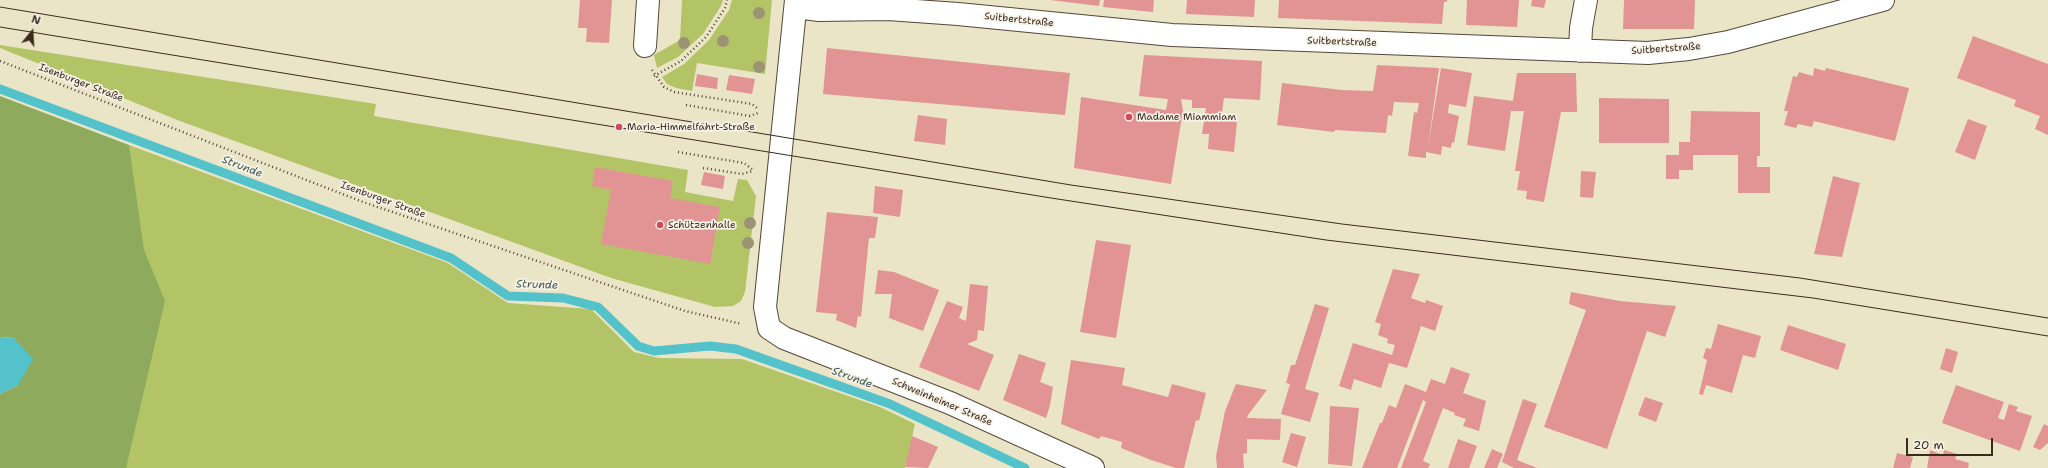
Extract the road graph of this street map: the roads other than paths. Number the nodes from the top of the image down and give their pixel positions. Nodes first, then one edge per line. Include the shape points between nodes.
1 (648, 0) edge
2 (1586, 0) edge
3 (1883, 0) edge
4 (796, 4) edge
5 (645, 46) road end
6 (1580, 51) junction
7 (1088, 467) edge

1 - 5 street
2 - 6 street
3 - 6 street, Suitbertstraße via 1742,39 1695,48 1648,52
4 - 6 street, Suitbertstraße via 819,10 888,9 1172,35
4 - 7 street, Schweinheimer Straße via 765,307 769,328 784,338 950,403

